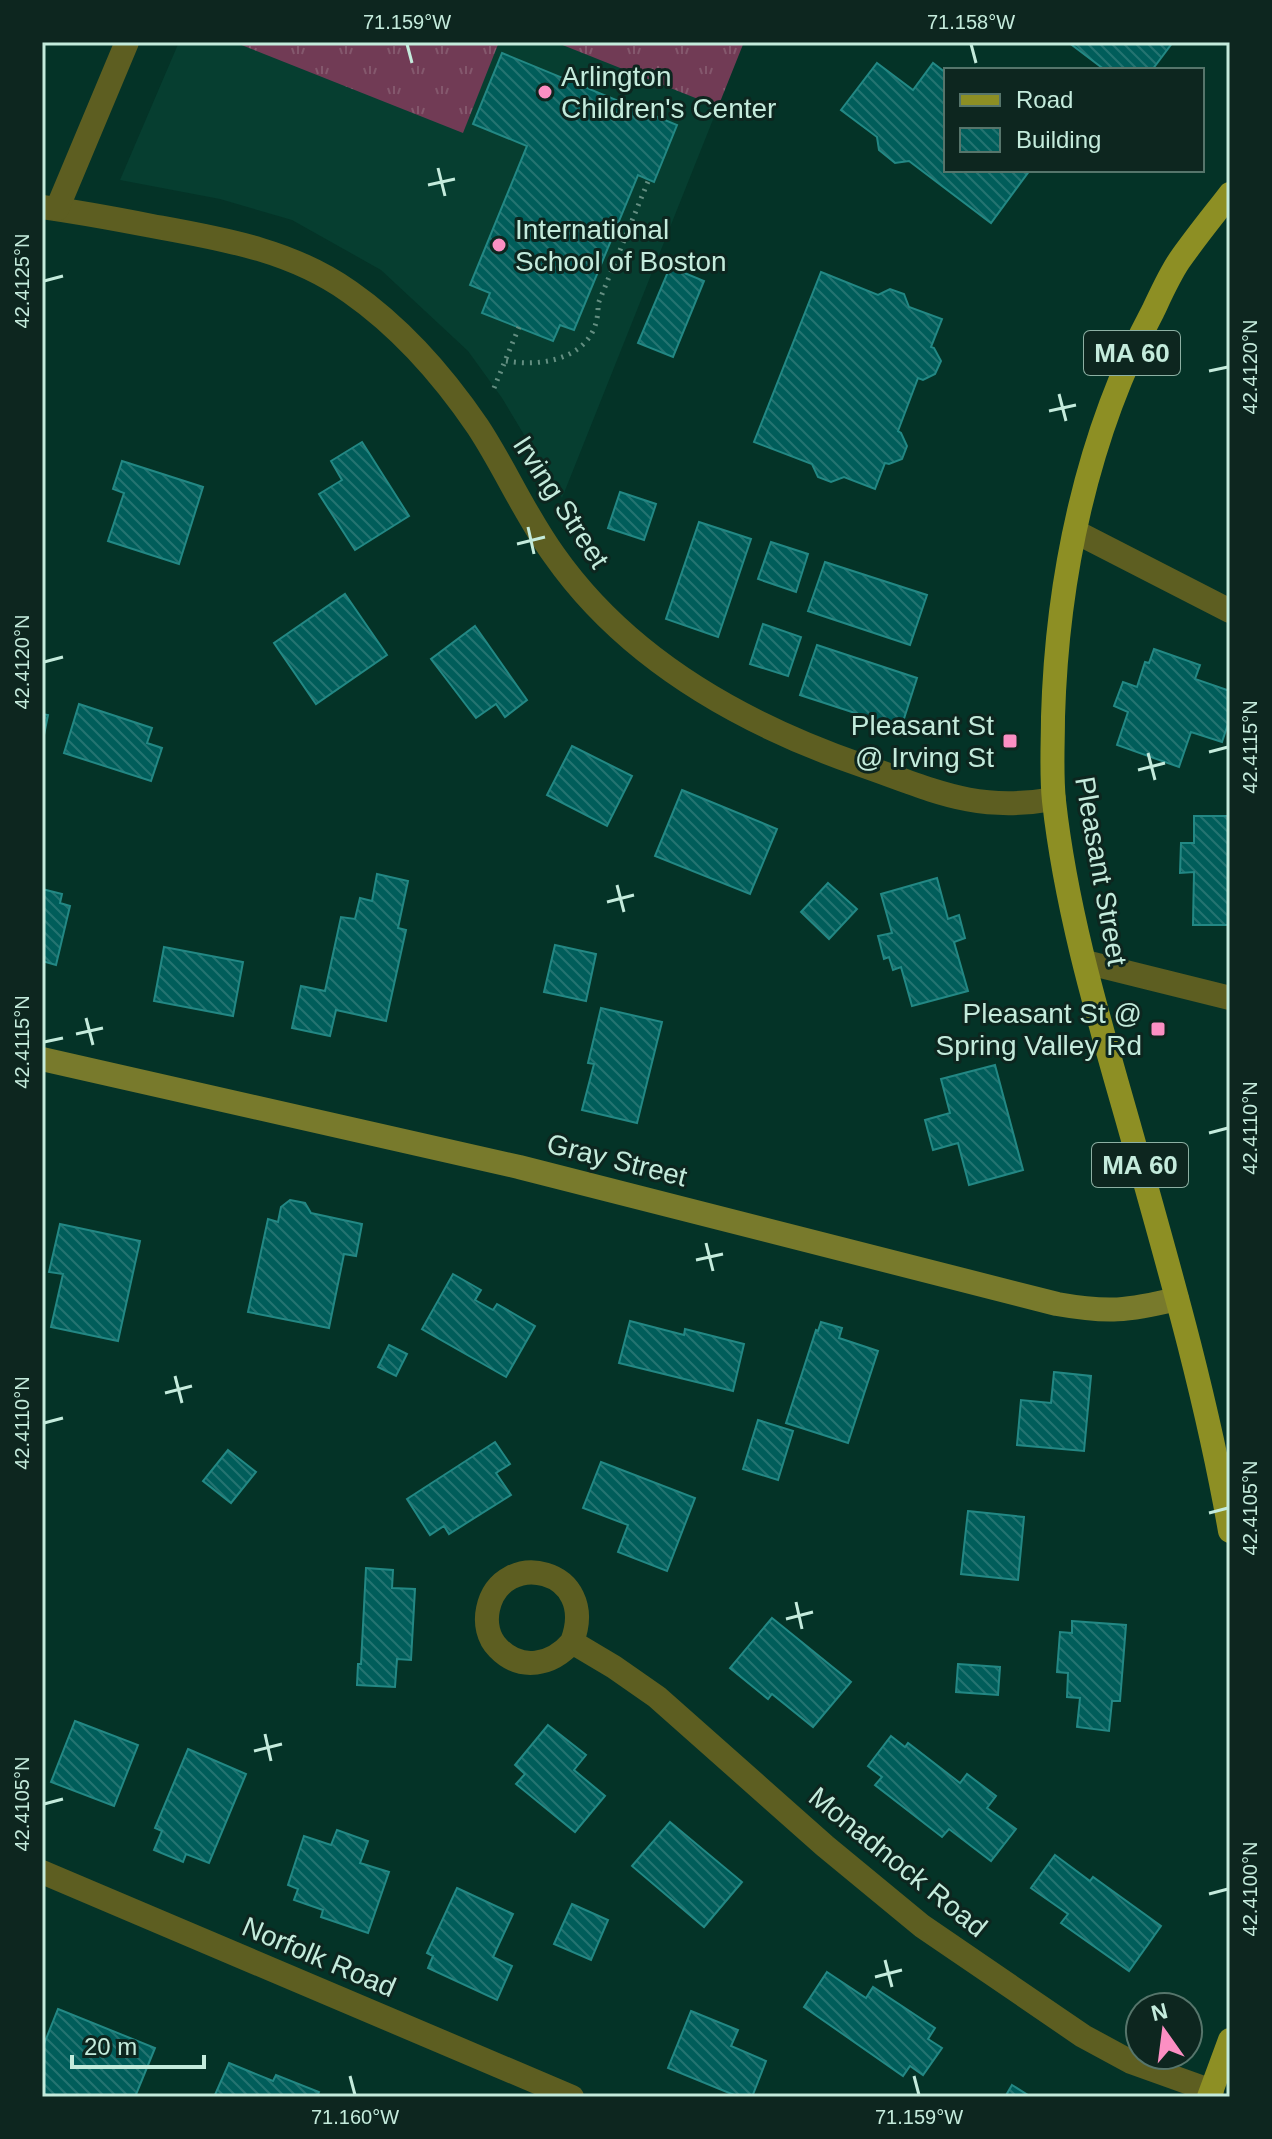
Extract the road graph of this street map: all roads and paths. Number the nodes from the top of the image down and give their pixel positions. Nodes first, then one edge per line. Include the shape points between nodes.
1 (127, 42) edge
2 (649, 179) dead end
3 (1230, 194) edge
4 (49, 208) edge
5 (519, 327) dead end
6 (506, 361) junction
7 (476, 425) junction
8 (1076, 532) junction
9 (1230, 611) edge
10 (1054, 799) junction
11 (1085, 962) junction
12 (1230, 998) edge
13 (42, 1059) edge
14 (1177, 1299) junction
15 (1230, 1531) edge
16 (572, 1642) dead end
17 (42, 1872) edge
18 (1229, 2051) edge
19 (1210, 2094) edge
20 (572, 2097) edge

1 - 4 street
2 - 6 path via 589,335 570,355 554,361
3 - 8 main road, Pleasant Street / MA 60 via 1178,263 1127,361 1091,465
4 - 7 street, Irving Street via 234,241 312,268 351,292 410,344
5 - 6 path
6 - 7 path
7 - 10 street, Irving Street via 572,580 629,640 687,681 778,732 956,798 1012,805
8 - 9 street
8 - 10 main road, Pleasant Street / MA 60 via 1059,614
10 - 11 main road, Pleasant Street / MA 60
11 - 12 street
11 - 14 main road, Pleasant Street / MA 60
13 - 14 street, Gray Street via 576,1181 1057,1304 1130,1310
14 - 15 main road, Pleasant Street / MA 60
16 - 19 street, Monadnock Road via 657,1697 934,1934 1083,2036
17 - 20 street, Norfolk Road
18 - 19 main road

